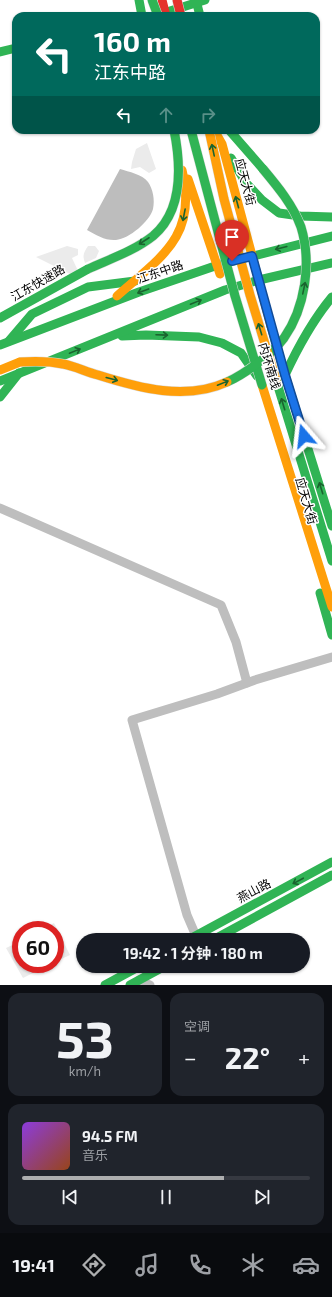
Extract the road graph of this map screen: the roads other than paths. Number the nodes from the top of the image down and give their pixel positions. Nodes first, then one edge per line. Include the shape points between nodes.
1 (139, 0) edge
2 (152, 0) edge
3 (162, 0) edge
4 (170, 0) edge
5 (177, 0) edge
6 (199, 1) edge
7 (141, 12) edge
8 (161, 12) edge
9 (163, 12) edge
10 (164, 12) edge
11 (171, 12) edge
12 (180, 12) edge
13 (200, 12) edge
14 (12, 49) edge
15 (0, 52) edge
16 (173, 134) edge
17 (173, 134) edge
18 (174, 134) edge
19 (192, 134) edge
20 (198, 134) edge
21 (210, 134) edge
22 (216, 134) edge
23 (221, 134) edge
24 (233, 134) edge
25 (222, 144) junction
26 (332, 217) edge
27 (332, 236) edge
28 (252, 256) junction
29 (232, 261) junction
30 (332, 263) edge
31 (218, 265) junction
32 (259, 280) junction
33 (135, 281) junction
34 (239, 286) junction
35 (225, 290) junction
36 (332, 297) edge
37 (241, 304) junction
38 (105, 306) junction
39 (0, 318) edge
40 (109, 337) junction
41 (4, 344) edge
42 (0, 370) edge
43 (19, 373) junction
44 (285, 375) junction
45 (258, 378) junction
46 (0, 381) edge
47 (0, 397) edge
48 (0, 508) edge
49 (332, 526) edge
50 (332, 561) edge
51 (332, 607) edge
52 (332, 635) edge
53 (332, 657) edge
54 (247, 683) junction
55 (332, 862) edge
56 (332, 876) edge
57 (191, 933) edge
58 (201, 933) edge
59 (226, 933) edge
60 (127, 973) edge
61 (152, 973) edge
62 (139, 980) junction
63 (105, 985) edge
64 (130, 985) edge
65 (150, 985) edge

1 - 7 main road
2 - 8 main road, bridge
3 - 9 main road
4 - 10 main road
5 - 12 main road, bridge
6 - 11 main road
6 - 13 main road
14 - 15 main road
16 -> 39 main road, 江东快速路, bridge via 179,180 172,210 155,234 141,244 88,268
17 -> 33 main road via 186,187 185,215 177,238
18 - 31 main road
19 - 51 main road, 内环南线, bridge via 235,296
20 - 29 main road, 应天大街
50 -> 21 main road, 内环南线, bridge via 250,296
22 - 25 main road, 应天大街
23 - 25 main road, 应天大街
42 -> 24 main road, bridge via 20,362 39,360 68,365 138,386 186,392 202,390 235,378 275,349 289,330 302,298 307,260 303,232 294,209 280,188
25 - 26 main road via 246,183 279,213
28 -> 25 main road, 应天大街
27 -> 28 main road, 江东中路
28 - 29 main road, 江东中路
28 - 32 main road, 应天大街
29 - 31 main road, 江东中路
29 - 34 main road, 应天大街
30 - 32 main road
31 - 35 main road
31 -> 38 main road, 江东中路
32 - 34 main road
32 - 44 main road, 应天大街
33 - 38 main road
33 - 41 main road via 88,287 32,314
34 - 35 main road
34 - 37 main road, 应天大街
35 - 37 main road
40 -> 35 main road
36 - 44 main road via 309,327
37 - 45 main road, 应天大街
38 - 41 main road, 江东中路
43 -> 40 main road
40 -> 45 main road via 199,337 222,343 241,353
43 - 46 main road
43 - 47 main road
49 -> 44 main road, 应天大街
45 - 52 main road, 应天大街
48 - 54 street via 221,605 236,642
53 - 54 street
54 - 57 street via 132,720
55 -> 58 main road, 燕山路
56 - 59 main road, 燕山路
60 - 63 main road
61 - 62 main road
62 - 64 main road
62 - 65 street

